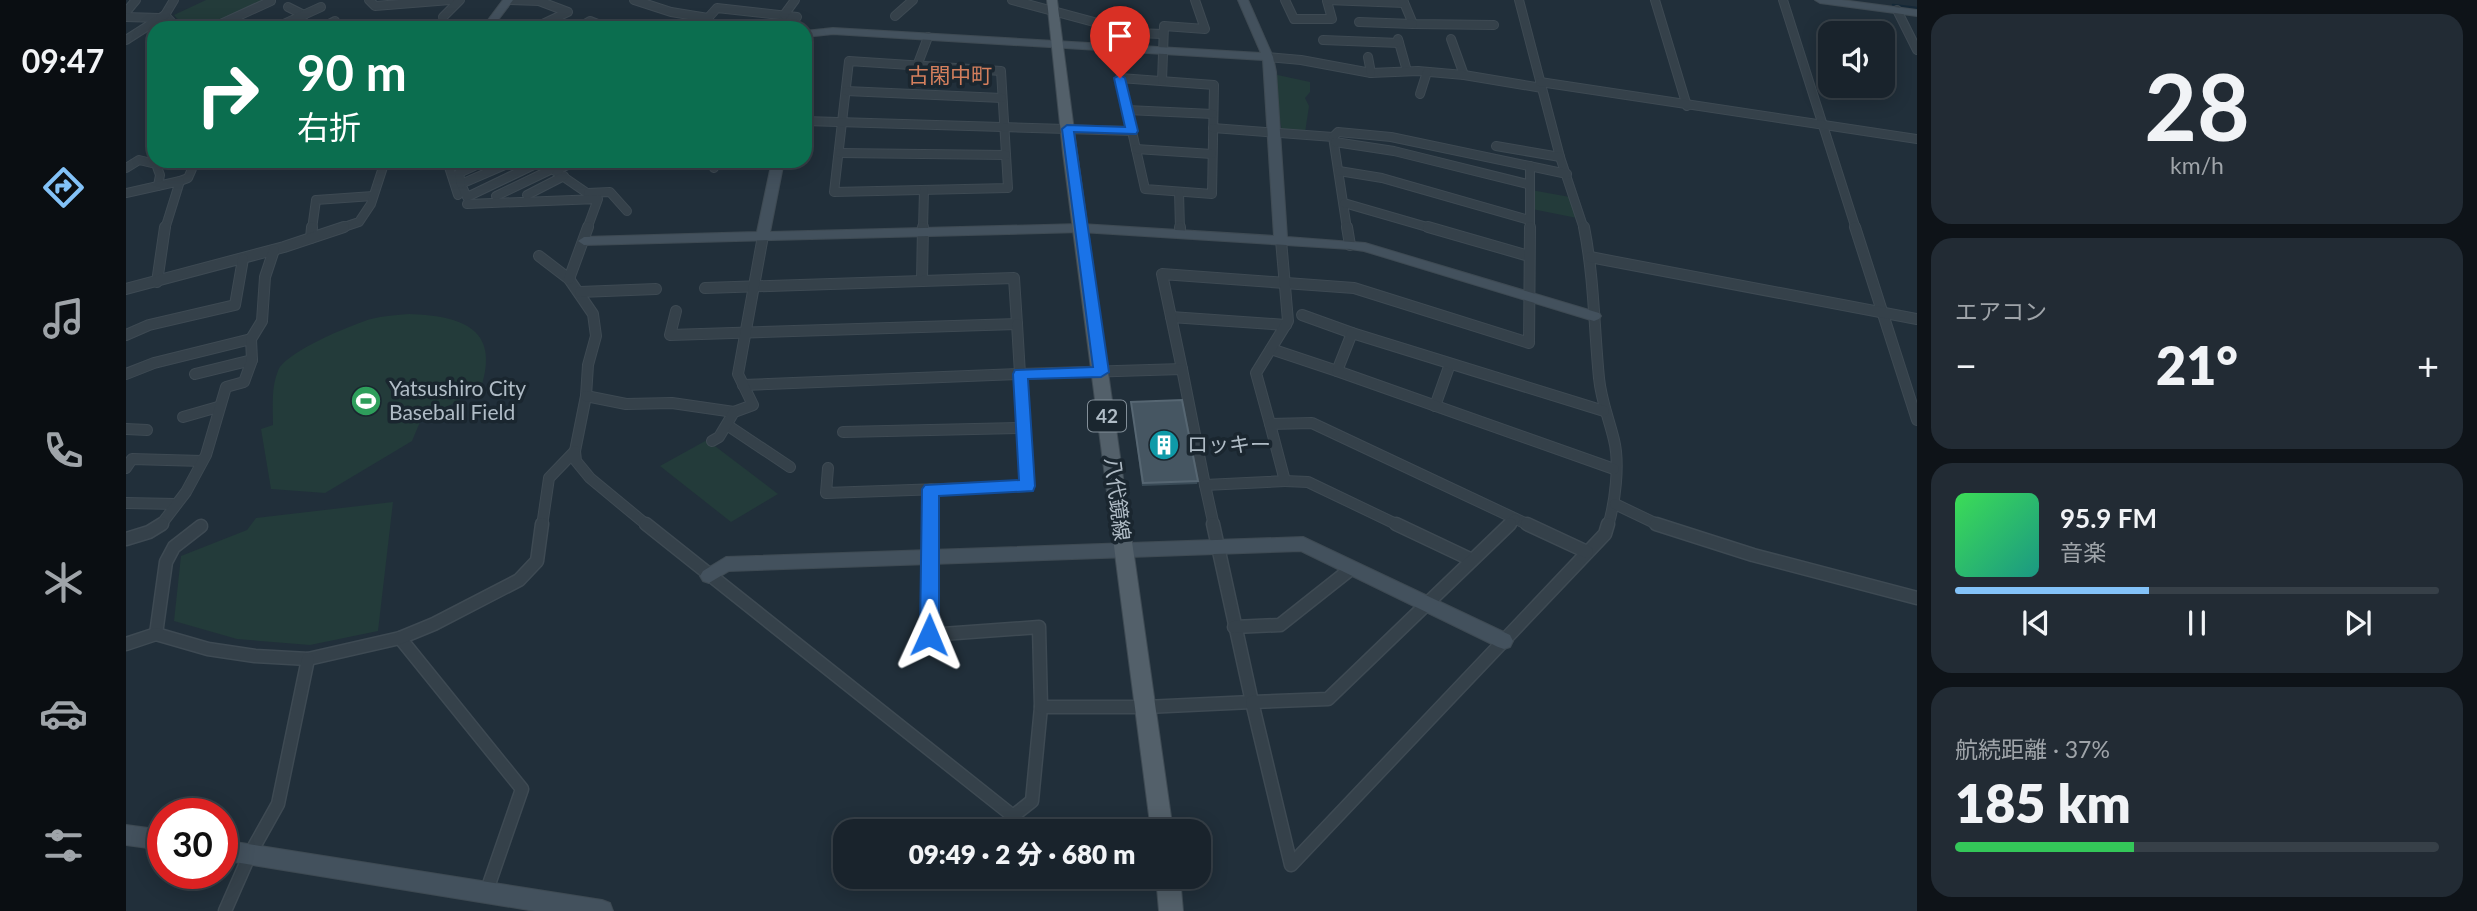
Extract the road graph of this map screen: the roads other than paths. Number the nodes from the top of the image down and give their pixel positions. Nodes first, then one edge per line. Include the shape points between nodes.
1 (136, 0) edge
2 (174, 0) edge
3 (369, 0) edge
4 (450, 0) edge
5 (460, 0) edge
6 (509, 0) edge
7 (554, 0) edge
8 (634, 0) edge
9 (795, 0) edge
10 (913, 0) edge
11 (1012, 0) edge
12 (1195, 0) edge
13 (1243, 0) edge
14 (1285, 0) edge
15 (1327, 0) edge
16 (1519, 0) edge
17 (1655, 0) edge
18 (1783, 0) edge
19 (1820, 0) edge
20 (271, 1) edge
21 (1403, 1) edge
22 (542, 3) junction
23 (1053, 5) edge
24 (321, 6) dead end
25 (288, 7) dead end
26 (1897, 10) junction
27 (1917, 13) edge
28 (126, 15) edge
29 (304, 15) junction
30 (783, 15) junction
31 (162, 16) junction
32 (443, 16) dead end
33 (895, 16) dead end
34 (797, 17) dead end
35 (154, 21) edge
36 (168, 21) edge
37 (227, 21) edge
38 (291, 21) edge
39 (493, 21) edge
40 (549, 21) edge
41 (1359, 22) dead end
42 (1413, 24) junction
43 (147, 25) edge
44 (1494, 25) dead end
45 (812, 33) edge
46 (1163, 34) junction
47 (127, 37) edge
48 (928, 37) junction
49 (1451, 39) dead end
50 (1323, 40) dead end
51 (1058, 45) junction
52 (1917, 50) edge
53 (1163, 52) junction
54 (1268, 57) junction
55 (1368, 57) dead end
56 (918, 66) junction
57 (1407, 72) junction
58 (1427, 72) junction
59 (1371, 73) junction
60 (1464, 75) junction
61 (1162, 81) junction
62 (1541, 85) junction
63 (846, 91) junction
64 (1420, 94) dead end
65 (1002, 98) junction
66 (1687, 106) junction
67 (1127, 110) junction
68 (1213, 114) junction
69 (812, 121) edge
70 (842, 122) junction
71 (1822, 124) junction
72 (1004, 127) junction
73 (1213, 128) junction
74 (1067, 129) junction
75 (1132, 131) junction
76 (1275, 133) junction
77 (1917, 139) edge
78 (1334, 140) junction
79 (1496, 146) dead end
80 (1136, 149) junction
81 (839, 153) junction
82 (1006, 155) junction
83 (1212, 155) junction
84 (1560, 158) junction
85 (147, 162) edge
86 (1530, 166) junction
87 (126, 168) edge
88 (157, 168) edge
89 (191, 168) edge
90 (383, 168) edge
91 (455, 168) edge
92 (456, 168) edge
93 (470, 168) edge
94 (498, 168) edge
95 (529, 168) edge
96 (544, 168) edge
97 (558, 168) edge
98 (777, 168) edge
99 (553, 170) junction
100 (1339, 171) junction
101 (459, 173) junction
102 (1567, 174) junction
103 (564, 176) junction
104 (180, 181) junction
105 (461, 184) junction
106 (1527, 184) junction
107 (158, 186) junction
108 (924, 190) junction
109 (126, 192) edge
110 (1179, 192) junction
111 (587, 193) junction
112 (527, 195) junction
113 (373, 196) junction
114 (496, 196) junction
115 (465, 202) junction
116 (1344, 203) junction
117 (627, 211) dead end
118 (1530, 220) junction
119 (1081, 228) junction
120 (922, 231) junction
121 (1180, 233) junction
122 (763, 236) junction
123 (311, 238) junction
124 (1281, 240) junction
125 (584, 241) junction
126 (1350, 245) junction
127 (274, 250) junction
128 (539, 256) dead end
129 (1529, 256) junction
130 (1590, 257) junction
131 (243, 258) junction
132 (569, 279) junction
133 (922, 281) junction
134 (157, 282) junction
135 (1286, 282) junction
136 (755, 286) junction
137 (705, 288) dead end
138 (126, 289) edge
139 (656, 289) dead end
140 (580, 292) junction
141 (1529, 297) junction
142 (676, 310) dead end
143 (1884, 313) junction
144 (1302, 315) dead end
145 (1594, 316) junction
146 (1171, 317) junction
147 (1917, 319) edge
148 (1017, 324) junction
149 (1286, 325) junction
150 (126, 333) edge
151 (1352, 333) junction
152 (746, 334) junction
153 (251, 339) junction
154 (1270, 349) junction
155 (251, 360) junction
156 (1450, 364) junction
157 (1182, 369) junction
158 (1337, 371) junction
159 (1101, 372) junction
160 (126, 374) edge
161 (195, 374) dead end
162 (1020, 374) junction
163 (743, 385) junction
164 (586, 396) junction
165 (1435, 406) junction
166 (218, 407) junction
167 (1604, 411) junction
168 (734, 412) junction
169 (183, 417) dead end
170 (1917, 420) edge
171 (1269, 424) junction
172 (727, 425) junction
173 (1022, 428) junction
174 (126, 429) edge
175 (147, 430) dead end
176 (843, 432) dead end
177 (712, 441) dead end
178 (575, 451) junction
179 (202, 461) junction
180 (790, 467) dead end
181 (126, 468) edge
182 (828, 468) dead end
183 (1614, 469) junction
184 (1285, 481) junction
185 (1205, 485) junction
186 (931, 489) junction
187 (126, 503) edge
188 (1615, 504) junction
189 (176, 505) junction
190 (1515, 519) junction
191 (201, 526) dead end
192 (126, 539) edge
193 (1217, 546) junction
194 (1123, 549) junction
195 (1587, 552) junction
196 (930, 557) junction
197 (1472, 560) junction
198 (1352, 568) junction
199 (709, 576) junction
200 (1917, 598) edge
201 (1426, 605) junction
202 (1234, 627) junction
203 (156, 634) junction
204 (400, 638) junction
205 (1504, 641) junction
206 (126, 644) edge
207 (307, 659) junction
208 (1252, 702) junction
209 (1041, 706) junction
210 (1146, 707) junction
211 (1160, 819) edge
212 (126, 835) edge
213 (147, 838) edge
214 (238, 852) edge
215 (250, 854) junction
216 (1169, 889) edge
217 (486, 893) junction
218 (225, 911) edge
219 (602, 911) edge
220 (1171, 911) edge

1 - 28 street
2 - 31 street
3 - 4 street via 374,6
5 - 32 street
6 - 22 street
6 - 39 street
7 - 22 street
8 - 30 street via 708,18 717,8
9 - 30 street
10 - 33 street
11 - 23 street
12 - 46 street via 1205,29 1164,26
13 - 54 street
14 - 15 street via 1294,19 1332,19
15 - 21 street
16 - 62 street
17 - 66 street
18 - 71 street
19 - 26 street
20 - 37 street
21 - 42 street
22 - 40 street via 568,12
23 - 46 street via 1135,33
23 - 51 main road, 八代鏡線 / 42
24 - 29 street
25 - 29 street
26 - 27 street
26 - 52 street
28 - 31 street
29 - 38 street
30 - 34 street
31 - 35 street
31 - 36 street
41 - 42 street
42 - 44 street
43 - 47 street
45 - 48 street
46 - 53 street
48 - 51 street
48 - 56 street
49 - 60 street
50 - 57 street via 1398,41
51 - 53 street
51 - 74 main road, 八代鏡線 / 42
53 - 54 street
53 - 61 street
54 - 59 street
54 - 76 street
55 - 59 street
56 - 63 street via 849,61
56 - 65 street via 1001,71
57 - 58 street
57 - 59 street
58 - 60 street
58 - 64 street
60 - 62 street
61 - 67 street via 1120,78
61 - 68 street via 1214,85
62 - 66 street
62 - 84 street
63 - 65 street
63 - 70 street
65 - 72 street
66 - 71 street
67 - 68 street
67 - 75 street
68 - 73 street
69 - 70 street
70 - 72 street
70 - 81 street
71 - 77 street
71 - 143 street
72 - 74 street
72 - 82 street
73 - 76 street
73 - 83 street
74 - 75 street
74 - 119 main road, 八代鏡線 / 42
75 - 80 street
76 - 78 street
76 - 124 street
78 - 86 street via 1338,132 1391,137
78 - 100 street
78 - 106 street
79 - 84 street
80 - 83 street
80 - 110 street via 1145,189
81 - 82 street
81 - 108 street via 834,192
82 - 108 street via 1008,188
83 - 110 street via 1212,194
84 - 102 street
85 - 87 street via 139,160
86 - 102 street
86 - 106 street
88 - 107 street
89 - 104 street via 188,178
90 - 113 street
91 - 115 street
92 - 101 street
93 - 101 street
94 - 105 street
95 - 115 street
96 - 99 street
97 - 99 street
98 - 122 street
99 - 103 street
99 - 114 street
100 - 116 street
100 - 118 street via 1382,178
101 - 105 street
102 - 130 street
103 - 111 street
103 - 112 street
104 - 107 street
104 - 134 street via 167,217
105 - 115 street
106 - 118 street
107 - 109 street
108 - 120 street
110 - 121 street
111 - 112 street
111 - 117 street via 610,192
112 - 114 street
113 - 123 street via 359,222
113 - 123 street via 316,200
114 - 115 street
115 - 125 street via 598,199
116 - 126 street
116 - 129 street
118 - 129 street
119 - 120 street
119 - 121 street
119 - 159 main road, 八代鏡線 / 42
120 - 122 street
120 - 133 street
121 - 124 street
122 - 125 street
122 - 136 street
123 - 127 street
124 - 126 street
124 - 135 street
125 - 132 street
126 - 141 street
127 - 131 street
127 - 153 street via 265,277 262,321
128 - 132 street
129 - 141 street
130 - 143 street
130 - 145 street
131 - 134 street
131 - 150 street via 235,305
132 - 140 street
133 - 136 street
133 - 148 street via 1014,278
134 - 138 street
135 - 141 street via 1354,288 1529,343
135 - 146 street via 1162,274
135 - 149 street
136 - 137 street
136 - 152 street
139 - 140 street
140 - 164 street via 593,314 596,336
141 - 145 street
142 - 152 street via 670,335
143 - 147 street
143 - 170 street
144 - 151 street
145 - 167 street
146 - 149 street
146 - 157 street
148 - 152 street
148 - 162 street
149 - 154 street
151 - 156 street
151 - 158 street
152 - 163 street via 738,374
153 - 155 street
153 - 160 street
154 - 158 street
154 - 171 street via 1256,373
155 - 161 street
155 - 166 street via 244,382 226,387
156 - 165 street
156 - 167 street
157 - 159 street
157 - 185 street
158 - 165 street
159 - 162 street
159 - 194 main road, 八代鏡線 / 42
162 - 163 street
162 - 173 street
163 - 168 street via 753,405
164 - 168 street via 626,404 672,403
164 - 178 street
165 - 183 street
166 - 169 street
166 - 179 street via 211,443
167 - 183 street via 1615,443
168 - 172 street
171 - 184 street
171 - 190 street via 1312,423
172 - 177 street
172 - 180 street
173 - 176 street
173 - 186 street via 1027,486
174 - 175 street
178 - 199 street via 576,461 590,478
178 - 204 street via 549,478 537,561 531,571 470,607
179 - 181 street via 132,459
179 - 189 street
182 - 186 street via 826,493
183 - 188 street
184 - 185 street
184 - 197 street via 1308,482
185 - 193 street
186 - 196 street
187 - 189 street
188 - 195 street via 1605,534
188 - 200 street via 1682,534
189 - 192 street via 154,531
190 - 195 street
190 - 197 street
191 - 203 street via 174,547 166,562
193 - 194 street
193 - 198 street via 1303,544
193 - 202 street
194 - 196 street
194 - 210 main road, 八代鏡線 / 42
195 - 205 street
196 - 199 street via 726,564
196 - 209 street via 929,635 1039,626
197 - 201 street
198 - 201 street
198 - 202 street via 1280,625
199 - 209 street via 1013,816 1032,802
201 - 205 street
201 - 208 street via 1328,699
202 - 208 street
203 - 206 street
203 - 207 street via 208,649
204 - 207 street
204 - 217 street via 522,789
205 - 208 street via 1291,865
207 - 215 street via 278,804
208 - 210 street
209 - 210 street
210 - 211 main road, 八代鏡線 / 42
212 - 213 street
214 - 215 street
215 - 217 street
215 - 218 street
216 - 220 main road
217 - 219 street

